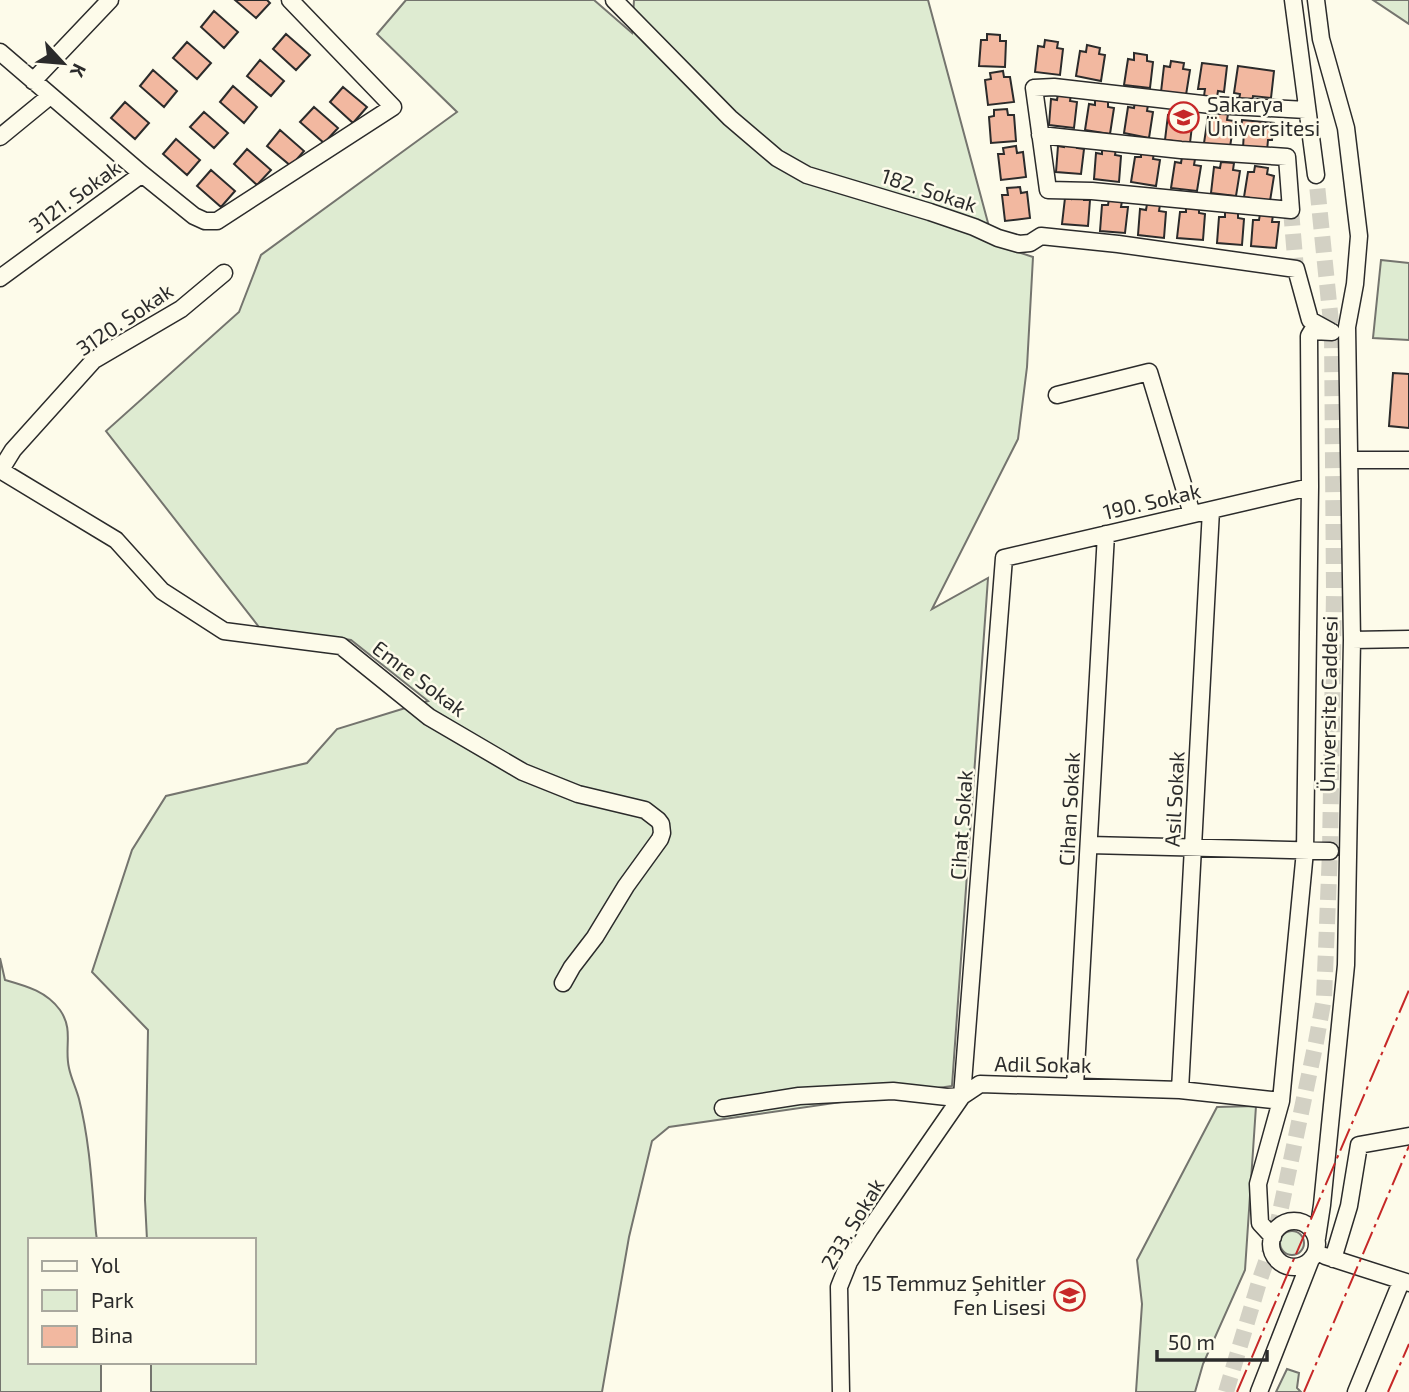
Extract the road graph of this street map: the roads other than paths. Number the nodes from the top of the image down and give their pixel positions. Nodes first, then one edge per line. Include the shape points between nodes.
1 (110, 0) edge
2 (290, 0) edge
3 (614, 0) edge
4 (1293, 0) edge
5 (1315, 0) edge
6 (0, 52) edge
7 (33, 81) junction
8 (50, 96) junction
9 (1306, 110) junction
10 (1040, 135) junction
11 (0, 137) edge
12 (142, 174) junction
13 (1316, 175) tunnel mouth
14 (224, 273) dead end
15 (0, 278) edge
16 (1057, 395) dead end
17 (1350, 460) junction
18 (1409, 460) edge
19 (0, 471) edge
20 (1310, 487) junction
21 (1211, 510) junction
22 (1192, 514) junction
23 (1106, 534) junction
24 (1003, 558) joint
25 (1409, 639) edge
26 (1352, 640) junction
27 (1089, 845) junction
28 (1194, 848) junction
29 (1305, 851) junction
30 (1330, 851) dead end
31 (563, 983) dead end
32 (1075, 1086) junction
33 (1180, 1090) junction
34 (962, 1096) junction
35 (1281, 1101) junction
36 (723, 1108) dead end
37 (1409, 1136) edge
38 (1273, 1237) junction
39 (1314, 1250) junction
40 (1333, 1259) junction
41 (1405, 1283) edge
42 (841, 1392) edge
43 (1259, 1392) edge
44 (1356, 1392) edge

1 - 7 street
2 - 12 street via 393,107 217,221 194,216
3 - 20 street, 182. Sokak via 750,137 807,175 1019,244 1041,236 1296,269 1310,320 1332,332 1312,331 1309,336
4 - 9 street
5 - 17 street, Üniversite Caddesi via 1346,128 1359,236 1347,327
6 - 7 street
7 - 8 street
8 - 11 street
8 - 12 street
9 - 10 street via 1210,106 1034,88
9 - 13 street
10 - 10 street via 1048,190 1291,210 1287,157
12 - 15 street, 3121. Sokak
14 - 19 street, 3120. Sokak via 181,309 94,360 13,450
16 - 22 street via 1149,372
17 - 18 street
17 - 26 street, Üniversite Caddesi
19 - 31 street, Emre Sokak via 116,540 162,591 224,631 341,646 429,717 523,772 578,794 645,810 658,820 660,839
20 - 21 street, 190. Sokak
20 - 29 street
21 - 22 street, 190. Sokak
21 - 28 street, Asil Sokak
22 - 23 street, 190. Sokak
23 - 24 street, 190. Sokak
23 - 27 street, Cihan Sokak
24 - 34 street, Cihat Sokak
25 - 26 street
26 - 39 street, Üniversite Caddesi via 1346,965
27 - 28 street
27 - 32 street, Cihan Sokak
28 - 29 street
28 - 33 street, Asil Sokak
29 - 30 street
29 - 35 street
32 - 33 street, Adil Sokak
32 - 34 street, Adil Sokak via 980,1084
33 - 35 street, Adil Sokak
34 - 36 street, Adil Sokak via 893,1091 799,1096
34 - 42 street, 233. Sokak via 849,1262 839,1287
35 - 38 street via 1258,1184 1260,1223
37 - 40 street via 1359,1145 1349,1206
38 - 39 street via 1281,1225 1302,1223 1309,1226
38 - 39 street via 1273,1252 1283,1264 1305,1264
39 - 40 street
39 - 43 street, Üniversite Caddesi
40 - 41 street
41 - 44 street

